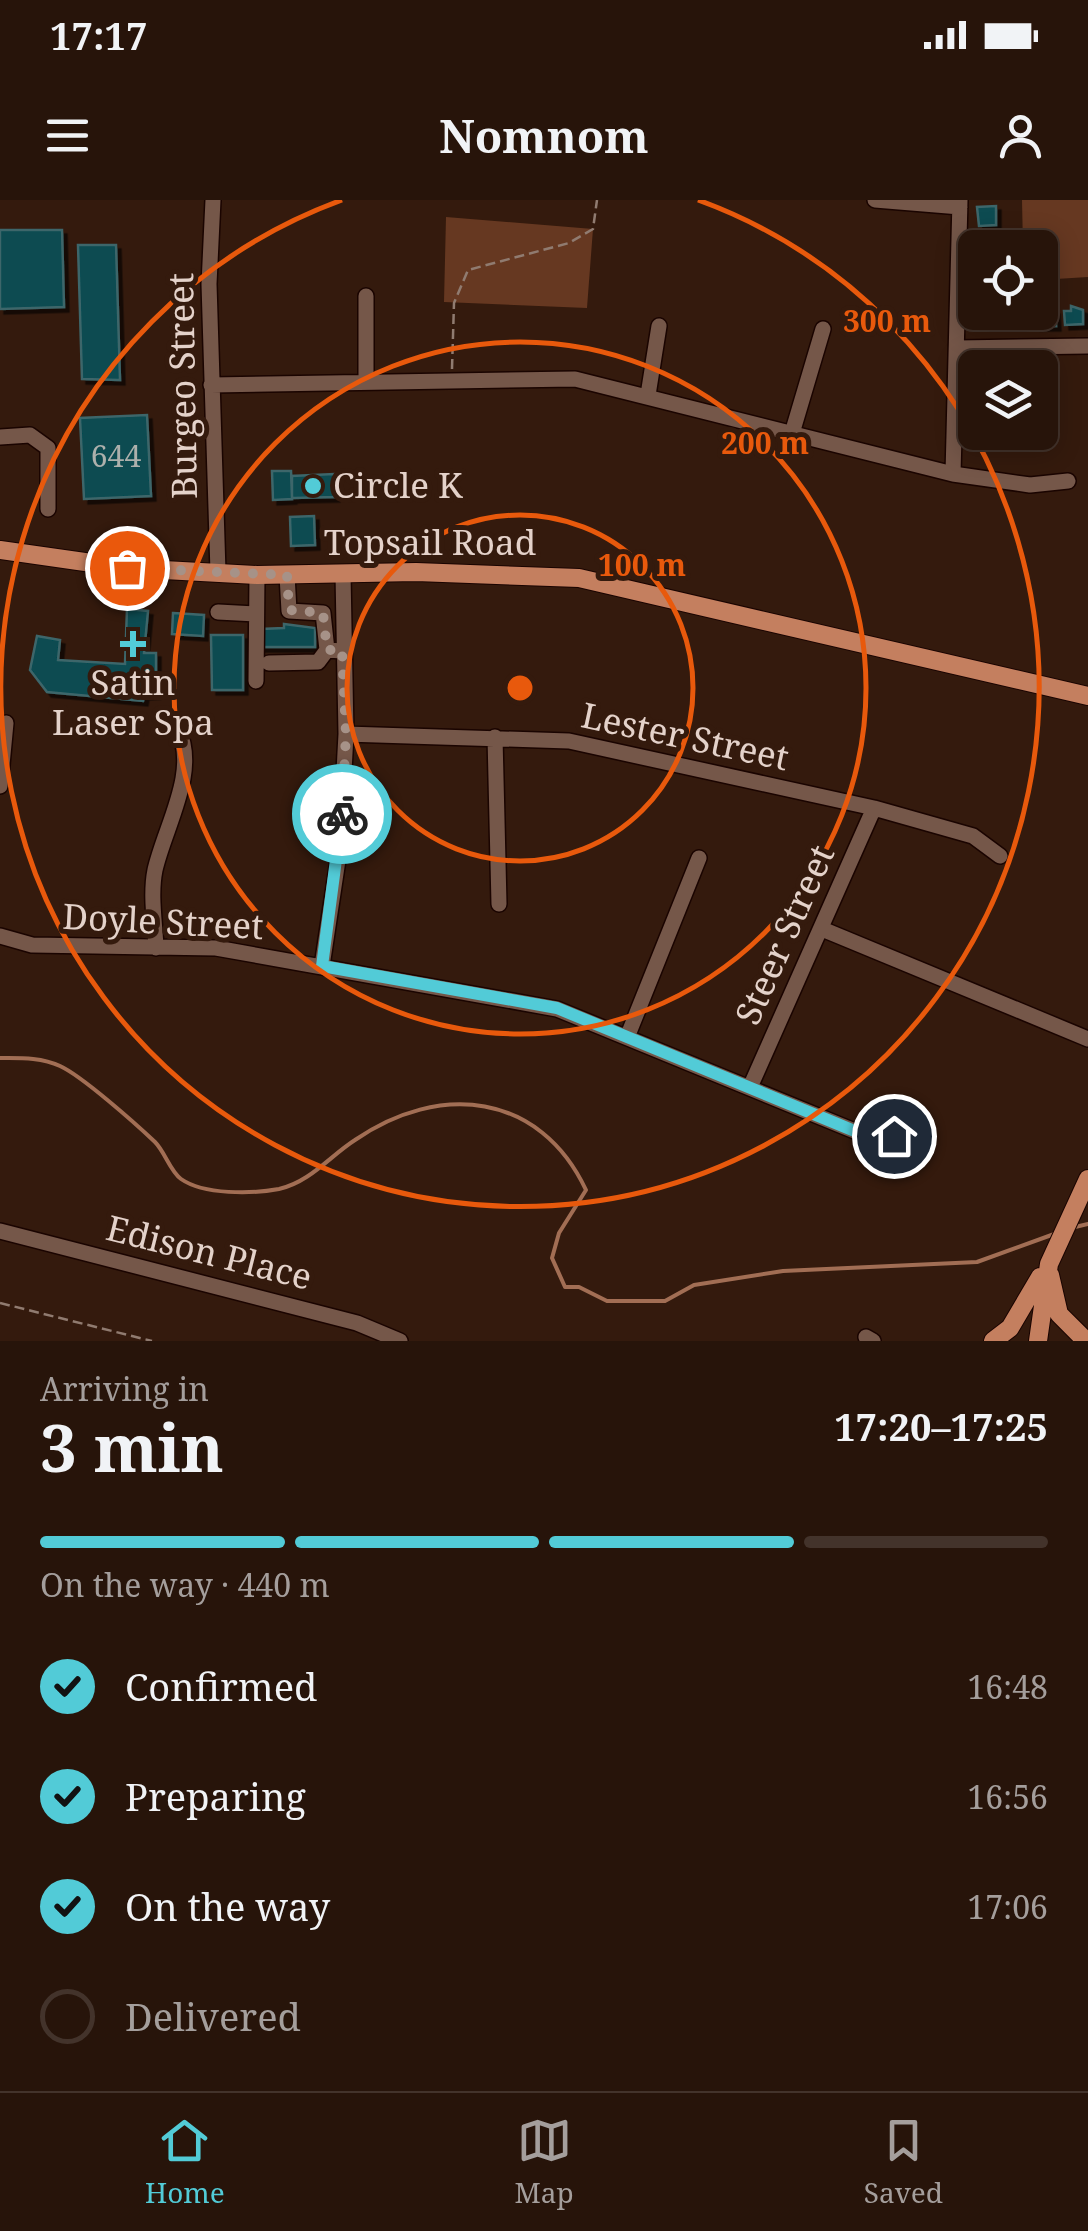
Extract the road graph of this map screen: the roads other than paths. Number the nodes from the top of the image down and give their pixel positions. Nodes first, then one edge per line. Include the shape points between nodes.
1 (213, 200) edge
2 (874, 200) edge
3 (960, 204) edge
4 (366, 296) dead end
5 (659, 326) dead end
6 (822, 329) dead end
7 (1088, 346) edge
8 (958, 348) junction
9 (366, 382) junction
10 (212, 384) junction
11 (648, 395) junction
12 (794, 430) junction
13 (0, 437) edge
14 (954, 474) junction
15 (1068, 481) dead end
16 (48, 508) dead end
17 (0, 550) edge
18 (218, 572) junction
19 (343, 574) junction
20 (257, 575) junction
21 (287, 575) junction
22 (218, 612) dead end
23 (256, 614) junction
24 (335, 650) junction
25 (269, 663) dead end
26 (256, 681) dead end
27 (1088, 696) edge
28 (6, 723) dead end
29 (178, 728) dead end
30 (346, 734) junction
31 (494, 736) junction
32 (0, 786) edge
33 (874, 808) junction
34 (1000, 856) dead end
35 (698, 858) dead end
36 (499, 904) dead end
37 (822, 929) junction
38 (0, 936) edge
39 (156, 948) junction
40 (322, 966) junction
41 (628, 1035) junction
42 (1088, 1039) edge
43 (751, 1085) junction
44 (894, 1136) dead end
45 (1088, 1179) edge
46 (0, 1231) edge
47 (1050, 1264) junction
48 (400, 1341) edge
49 (993, 1341) edge
50 (1038, 1341) edge
51 (1086, 1341) edge

1 - 10 street, Burgeo Street
2 - 3 street
3 - 8 street
4 - 9 street
5 - 11 street
6 - 12 street
7 - 8 street
8 - 14 street
9 - 10 street
9 - 11 street via 575,379
10 - 18 street, Burgeo Street
11 - 12 street
12 - 14 street
13 - 16 street via 30,435 48,448
14 - 15 street via 1030,485
17 - 18 main road, Topsail Road via 127,568
18 - 20 main road, Topsail Road
19 - 21 main road, Topsail Road
19 - 24 street
19 - 27 main road, Topsail Road via 578,578
20 - 21 main road, Topsail Road
20 - 23 street
21 - 24 street via 289,610 323,613
22 - 23 street
23 - 26 street
24 - 25 street via 318,662
24 - 30 street
28 - 32 street
29 - 39 street via 186,746 184,773 155,871
30 - 31 street, Lester Street
30 - 40 street via 340,847
31 - 33 street, Lester Street via 569,741
31 - 36 street
33 - 34 street, Lester Street via 973,836
33 - 37 street, Steer Street
35 - 41 street
37 - 42 street
37 - 43 street, Steer Street
38 - 39 street, Doyle Street via 32,945
39 - 40 street, Doyle Street via 216,948
40 - 41 street, Doyle Street via 557,1008
41 - 43 street, Doyle Street
43 - 44 street, Doyle Street via 857,1132
45 - 47 main road
46 - 48 street, Edison Place via 358,1322
47 - 49 main road via 1010,1328
47 - 50 main road
47 - 51 main road via 1056,1308

